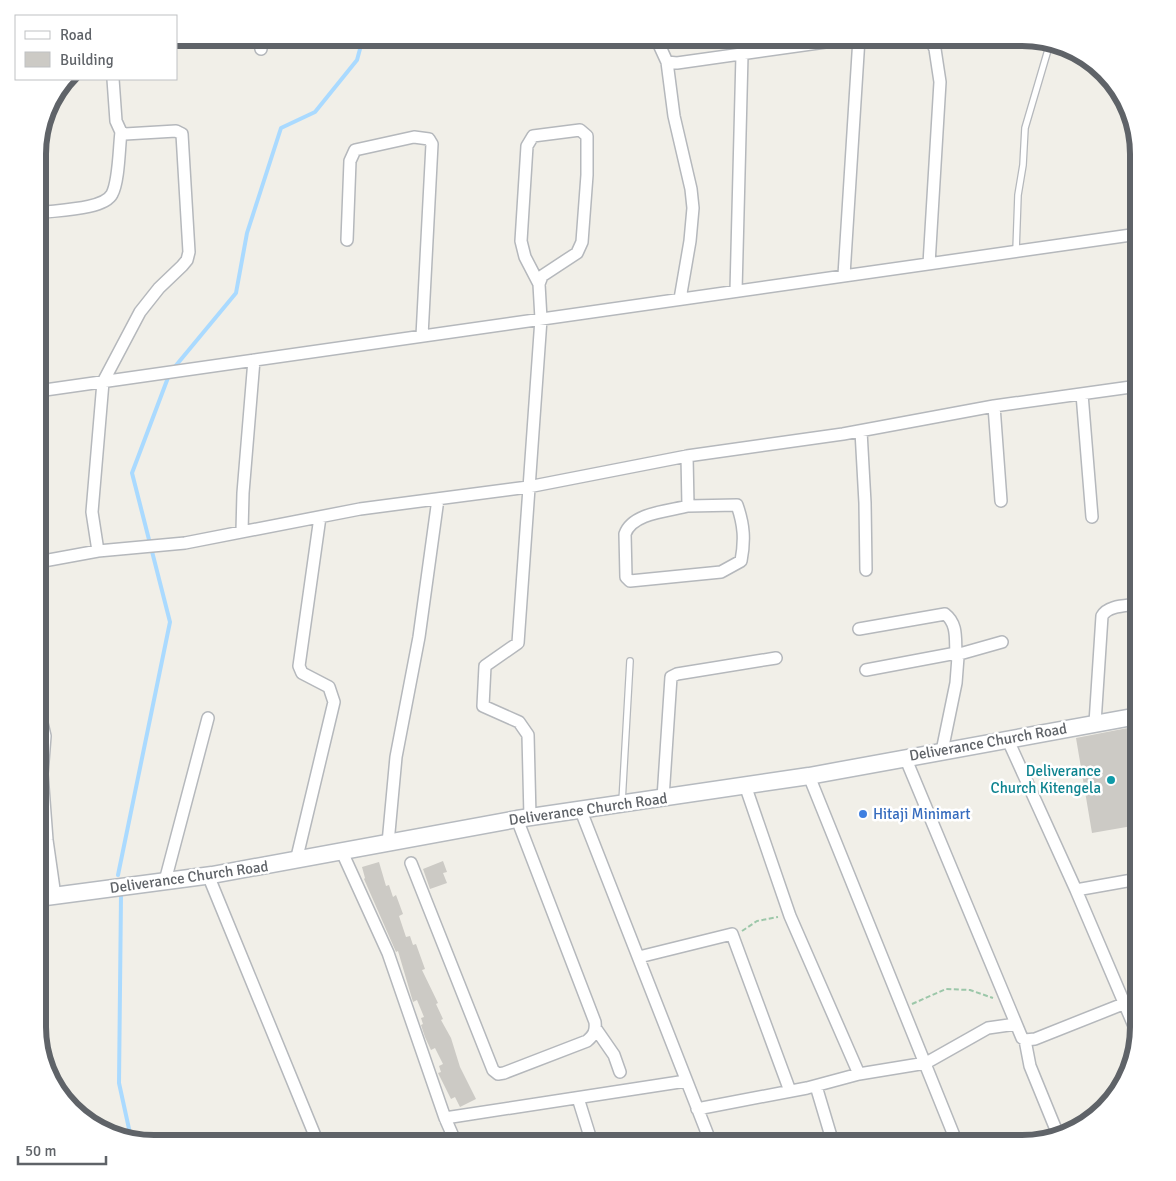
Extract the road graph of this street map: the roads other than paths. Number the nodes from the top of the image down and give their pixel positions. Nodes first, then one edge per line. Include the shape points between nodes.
1 (660, 46) edge
2 (778, 46) edge
3 (858, 46) edge
4 (934, 46) edge
5 (1048, 50) edge
6 (742, 54) junction
7 (667, 62) junction
8 (113, 80) edge
9 (121, 132) junction
10 (46, 211) edge
11 (1130, 235) edge
12 (347, 240) dead end
13 (1016, 251) junction
14 (929, 264) junction
15 (844, 275) junction
16 (539, 284) junction
17 (736, 291) junction
18 (680, 299) junction
19 (541, 319) junction
20 (422, 336) junction
21 (254, 360) junction
22 (103, 382) junction
23 (1130, 387) edge
24 (46, 390) edge
25 (1082, 394) junction
26 (994, 406) junction
27 (861, 431) junction
28 (687, 456) junction
29 (528, 487) junction
30 (438, 499) junction
31 (1001, 502) dead end
32 (688, 506) junction
33 (320, 517) junction
34 (1092, 517) dead end
35 (242, 531) junction
36 (98, 550) junction
37 (46, 560) edge
38 (866, 570) dead end
39 (1130, 606) edge
40 (859, 629) dead end
41 (1002, 642) dead end
42 (956, 654) junction
43 (776, 658) dead end
44 (630, 661) dead end
45 (866, 670) dead end
46 (1130, 717) edge
47 (208, 718) dead end
48 (1095, 723) junction
49 (1007, 738) junction
50 (942, 751) junction
51 (905, 757) junction
52 (809, 776) junction
53 (745, 786) junction
54 (663, 798) junction
55 (621, 804) junction
56 (581, 811) junction
57 (524, 818) junction
58 (46, 827) edge
59 (388, 843) junction
60 (342, 852) junction
61 (296, 861) junction
62 (411, 863) dead end
63 (208, 876) junction
64 (1130, 880) edge
65 (165, 881) junction
66 (1076, 890) junction
67 (56, 896) junction
68 (46, 897) edge
69 (639, 957) junction
70 (1123, 1004) junction
71 (1130, 1018) edge
72 (1016, 1024) junction
73 (596, 1029) junction
74 (1025, 1040) junction
75 (926, 1063) junction
76 (620, 1072) dead end
77 (859, 1074) junction
78 (686, 1081) junction
79 (816, 1086) junction
80 (790, 1091) junction
81 (578, 1098) junction
82 (698, 1110) junction
83 (445, 1118) junction
84 (1056, 1129) edge
85 (314, 1135) edge
86 (452, 1135) edge
87 (589, 1135) edge
88 (708, 1135) edge
89 (830, 1135) edge
90 (954, 1135) edge

1 - 7 street
2 - 6 street
3 - 15 street
4 - 14 street via 940,82
5 - 13 lane via 1025,128
6 - 7 street
6 - 17 street
7 - 18 street via 674,116 693,208
8 - 9 street
9 - 10 street via 114,186 108,200 98,205
9 - 22 street via 176,131 182,134 188,252 187,260 140,312
11 - 13 street
12 - 20 street via 350,161 355,150 414,138 429,139 432,144
13 - 14 street
14 - 15 street
15 - 17 street
16 - 16 street via 546,272 577,253 582,242 587,136 580,130 533,136 527,146 521,241 524,257
16 - 19 street
17 - 18 street
18 - 19 street
19 - 20 street
19 - 29 street
20 - 21 street
21 - 22 street
21 - 35 street
22 - 24 street
22 - 36 street via 92,512
23 - 25 street
25 - 26 street
25 - 34 street
26 - 27 street
26 - 31 street
27 - 28 street
27 - 38 street
28 - 29 street
28 - 32 street
29 - 30 street
29 - 57 street via 518,644 485,666 482,685 483,706 519,722 528,735
30 - 33 street
30 - 59 street via 419,637 396,757
32 - 32 street via 638,519 627,528 626,577 630,581 721,572 742,561 743,521 736,505
33 - 35 street
33 - 61 street via 299,666 302,673 328,687 334,702
35 - 36 street via 185,542
36 - 37 street
39 - 48 street via 1112,609 1102,616
40 - 42 street via 946,614 955,627
41 - 42 street
42 - 45 street
42 - 50 street via 959,660
43 - 54 street via 672,677
44 - 55 lane
46 - 48 street, Deliverance Church Road
47 - 65 street
48 - 49 street, Deliverance Church Road
49 - 50 street, Deliverance Church Road
49 - 66 street
50 - 51 street, Deliverance Church Road
51 - 52 street, Deliverance Church Road
51 - 72 street
52 - 53 street, Deliverance Church Road
52 - 75 street
53 - 54 street, Deliverance Church Road
53 - 77 street via 790,916
54 - 55 street, Deliverance Church Road
55 - 56 street, Deliverance Church Road
56 - 57 street, Deliverance Church Road
56 - 69 street
57 - 59 street, Deliverance Church Road
57 - 73 street
58 - 67 street
59 - 60 street, Deliverance Church Road
60 - 61 street, Deliverance Church Road
60 - 83 street via 388,953
61 - 63 street, Deliverance Church Road
62 - 73 street via 493,1070 504,1074 587,1040
63 - 65 street, Deliverance Church Road
63 - 85 street
64 - 66 street
65 - 67 street, Deliverance Church Road
66 - 70 street
67 - 68 street, Deliverance Church Road
69 - 78 street
69 - 80 street via 732,934
70 - 71 street
70 - 74 street
72 - 74 street
72 - 75 street via 988,1028
73 - 76 street via 614,1055
74 - 84 street via 1030,1066
75 - 77 street
75 - 90 street
77 - 79 street
78 - 81 street
78 - 82 street
79 - 80 street
79 - 89 street
80 - 82 street
81 - 83 street
81 - 87 street
82 - 88 street
83 - 86 street

